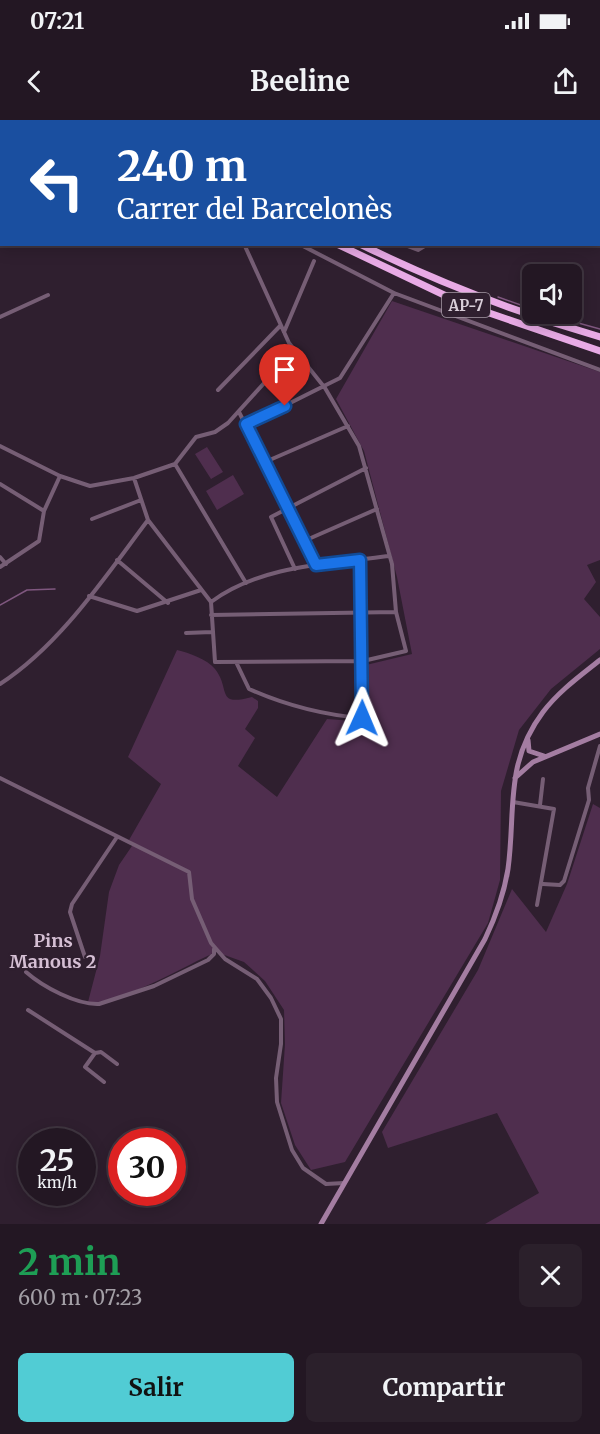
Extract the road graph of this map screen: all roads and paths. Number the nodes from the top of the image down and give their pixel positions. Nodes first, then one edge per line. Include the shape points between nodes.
1 (245, 246) edge
2 (302, 246) edge
3 (341, 246) edge
4 (364, 246) edge
5 (407, 246) edge
6 (425, 246) edge
7 (314, 261) dead end
8 (394, 293) junction
9 (48, 295) dead end
10 (0, 317) edge
11 (280, 326) junction
12 (284, 333) junction
13 (600, 337) edge
14 (295, 349) junction
15 (600, 351) edge
16 (600, 370) edge
17 (325, 388) junction
18 (218, 390) dead end
19 (239, 412) junction
20 (246, 424) junction
21 (348, 426) junction
22 (0, 446) edge
23 (265, 462) junction
24 (175, 464) junction
25 (366, 468) junction
26 (60, 476) junction
27 (134, 478) junction
28 (0, 484) edge
29 (141, 500) junction
30 (287, 508) junction
31 (376, 509) junction
32 (44, 511) junction
33 (92, 519) dead end
34 (147, 520) junction
35 (304, 542) junction
36 (388, 556) junction
37 (0, 557) edge
38 (117, 560) junction
39 (360, 560) junction
40 (6, 564) junction
41 (316, 565) junction
42 (0, 567) edge
43 (295, 569) junction
44 (246, 583) junction
45 (201, 590) junction
46 (89, 596) junction
47 (211, 602) junction
48 (168, 603) junction
49 (360, 612) junction
50 (396, 612) junction
51 (211, 615) junction
52 (212, 632) junction
53 (186, 633) dead end
54 (600, 660) edge
55 (363, 661) junction
56 (237, 664) junction
57 (0, 684) edge
58 (600, 734) edge
59 (528, 736) junction
60 (600, 746) edge
61 (531, 752) junction
62 (520, 755) junction
63 (544, 756) junction
64 (531, 762) junction
65 (0, 778) edge
66 (514, 779) junction
67 (543, 779) dead end
68 (511, 802) junction
69 (540, 805) junction
70 (117, 837) junction
71 (543, 884) junction
72 (537, 905) dead end
73 (214, 948) junction
74 (86, 957) dead end
75 (26, 972) dead end
76 (28, 1010) dead end
77 (95, 1053) junction
78 (117, 1064) dead end
79 (104, 1082) dead end
80 (344, 1183) junction
81 (321, 1224) edge

1 - 11 street
2 - 8 street
3 - 15 highway, AP-7 via 463,304
4 - 13 highway, AP-7 via 426,275
5 - 6 street via 418,250
7 - 12 street
8 - 16 street
8 - 17 street via 340,378
9 - 10 street
11 - 12 street
11 - 18 street
12 - 14 street
14 - 17 street
14 - 19 street
17 - 20 street
17 - 21 street
19 - 20 street
19 - 24 street via 215,432 196,437
20 - 23 street
21 - 23 street
21 - 25 street
22 - 26 street
23 - 30 street
24 - 27 street
24 - 44 street
25 - 30 street
25 - 31 street
26 - 27 street via 90,486
26 - 32 street
27 - 29 street
28 - 32 street
29 - 33 street
29 - 34 street
30 - 35 street
30 - 43 street via 271,517
31 - 35 street
31 - 36 street
32 - 40 street via 39,541
34 - 38 street
34 - 45 street
35 - 41 street
36 - 39 street
36 - 50 street
37 - 40 street
38 - 46 street
38 - 48 street
39 - 41 street
39 - 49 street
40 - 42 street
41 - 43 street
43 - 44 street
44 - 47 street via 230,588
45 - 47 street
45 - 48 street
46 - 48 street via 137,611
46 - 57 street via 67,626
47 - 51 street
49 - 50 street
49 - 51 street
49 - 55 street
50 - 55 street via 406,651
51 - 52 street
52 - 53 street
52 - 56 street via 215,662
54 - 59 main road via 551,702
55 - 56 street
55 - 56 street via 362,718 330,716 272,699 249,689
58 - 63 main road
59 - 61 main road
59 - 62 main road
60 - 71 street via 588,788 589,800 564,882
61 - 62 main road
61 - 63 main road
61 - 64 main road
62 - 64 main road via 524,762
62 - 66 main road
63 - 64 main road
64 - 66 main road
65 - 70 street
66 - 68 main road
67 - 69 street
68 - 69 street
68 - 80 main road via 508,867 503,895 490,929
69 - 71 street via 551,807 555,813
70 - 73 street via 189,872 192,899
70 - 74 street via 72,904 70,912
71 - 72 street
73 - 75 street via 208,960 154,986 91,1005 66,996
73 - 80 street via 257,979 281,1019 277,1102 292,1150 303,1168 326,1184
76 - 77 street
77 - 78 street via 101,1052
77 - 79 street via 85,1067
80 - 81 main road

